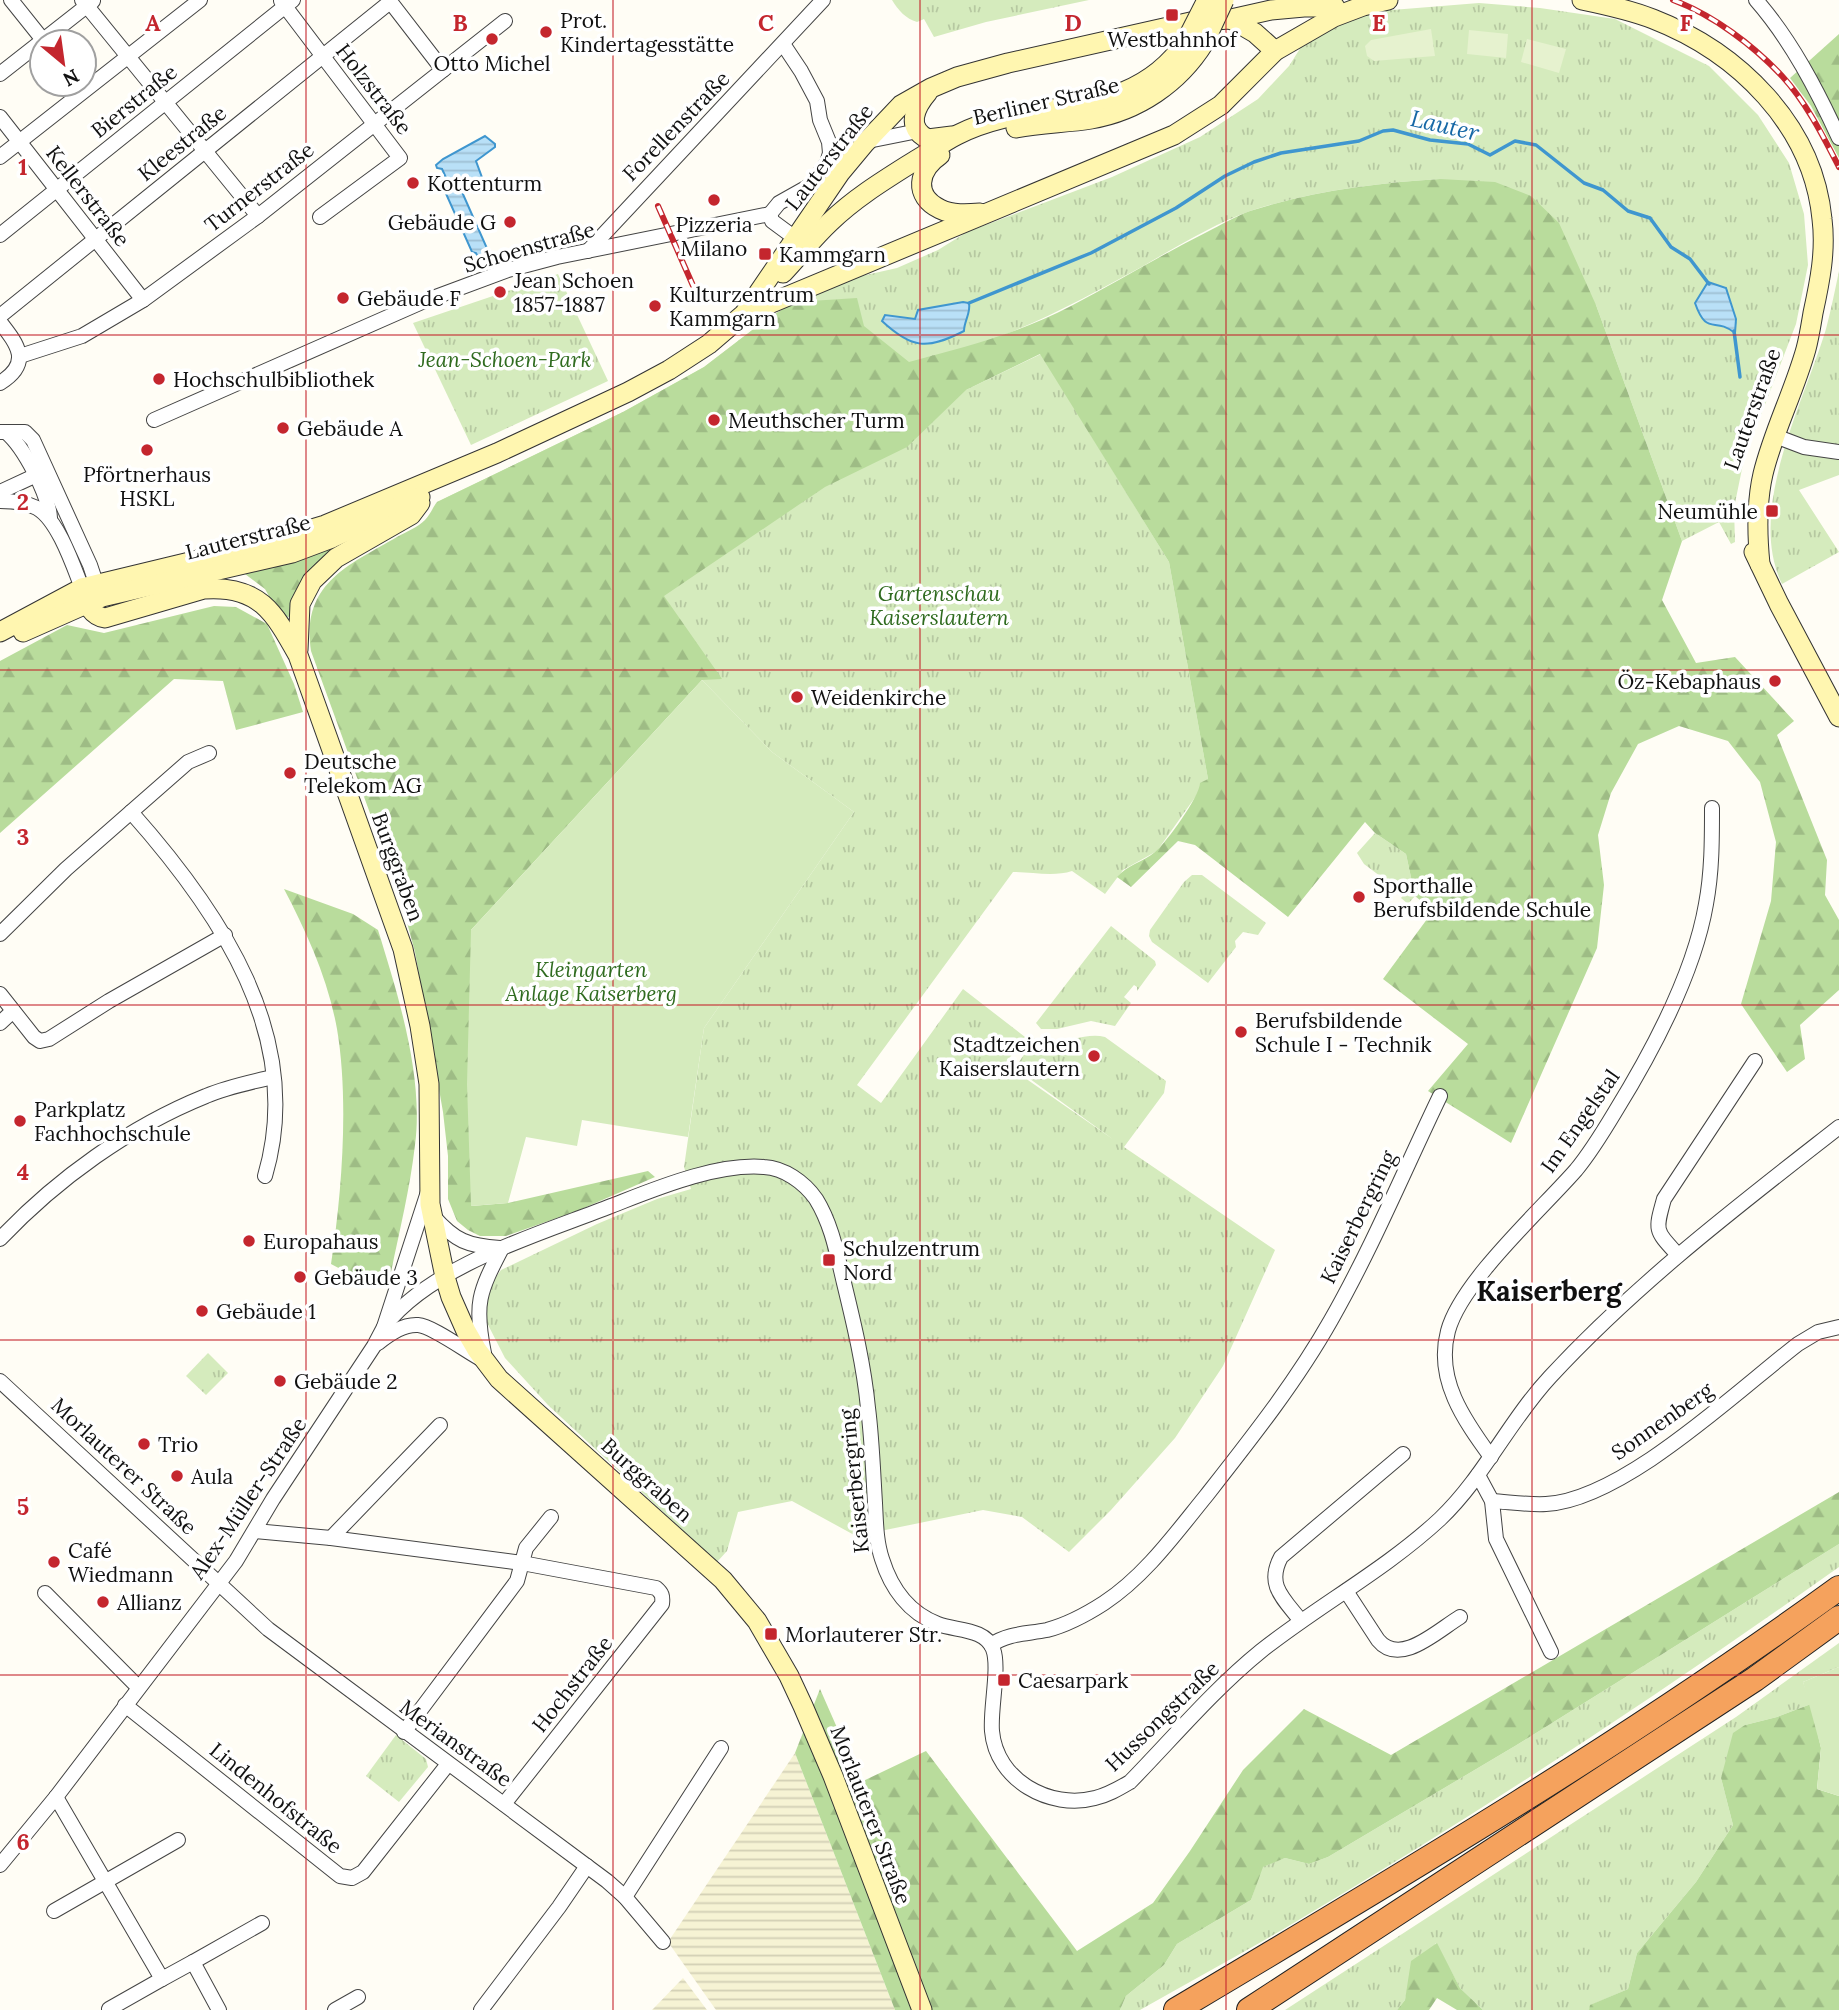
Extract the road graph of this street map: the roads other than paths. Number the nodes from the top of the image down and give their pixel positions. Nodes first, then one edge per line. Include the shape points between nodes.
1 (10, 0) edge
2 (200, 0) edge
3 (823, 0) edge
4 (1207, 0) edge
5 (1223, 0) edge
6 (1582, 0) edge
7 (1755, 0) edge
8 (389, 1) edge
9 (1382, 1) edge
10 (87, 2) edge
11 (286, 2) edge
12 (1335, 7) junction
13 (1237, 18) junction
14 (505, 21) dead end
15 (33, 28) edge
16 (57, 28) edge
17 (1195, 42) junction
18 (783, 44) junction
19 (1277, 47) junction
20 (28, 52) edge
21 (129, 57) junction
22 (322, 57) junction
23 (443, 70) junction
24 (0, 75) edge
25 (931, 88) junction
26 (166, 102) junction
27 (0, 117) edge
28 (373, 124) junction
29 (918, 131) junction
30 (1839, 138) edge
31 (19, 142) junction
32 (865, 143) junction
33 (951, 143) junction
34 (206, 151) junction
35 (0, 157) edge
36 (57, 190) junction
37 (985, 213) junction
38 (770, 214) junction
39 (258, 216) junction
40 (320, 217) dead end
41 (0, 235) edge
42 (795, 239) junction
43 (96, 240) junction
44 (588, 251) junction
45 (143, 300) junction
46 (1813, 312) junction
47 (744, 314) junction
48 (0, 316) edge
49 (0, 322) edge
50 (20, 356) junction
51 (0, 383) edge
52 (154, 420) dead end
53 (3, 432) edge
54 (1775, 436) junction
55 (1759, 448) junction
56 (1839, 452) edge
57 (497, 453) junction
58 (41, 473) junction
59 (0, 492) edge
60 (425, 494) junction
61 (0, 501) edge
62 (50, 518) junction
63 (1760, 564) junction
64 (92, 593) junction
65 (0, 632) edge
66 (0, 643) edge
67 (298, 655) junction
68 (1839, 717) edge
69 (209, 753) dead end
70 (1712, 808) dead end
71 (131, 812) junction
72 (0, 934) edge
73 (225, 935) junction
74 (0, 994) edge
75 (13, 1011) junction
76 (0, 1023) edge
77 (1755, 1061) dead end
78 (273, 1077) junction
79 (1440, 1096) dead end
80 (1839, 1127) edge
81 (265, 1176) dead end
82 (431, 1186) junction
83 (432, 1215) junction
84 (0, 1238) edge
85 (502, 1248) junction
86 (1677, 1255) junction
87 (445, 1277) junction
88 (384, 1327) junction
89 (1839, 1327) edge
90 (374, 1346) junction
91 (485, 1361) junction
92 (0, 1381) edge
93 (440, 1425) dead end
94 (1403, 1454) dead end
95 (1491, 1457) junction
96 (1478, 1475) junction
97 (1492, 1501) junction
98 (551, 1517) dead end
99 (255, 1531) junction
100 (331, 1538) junction
101 (522, 1563) junction
102 (218, 1583) junction
103 (1839, 1587) edge
104 (1346, 1591) junction
105 (45, 1593) dead end
106 (1460, 1617) dead end
107 (1839, 1618) edge
108 (1301, 1620) junction
109 (770, 1641) joint
110 (991, 1644) junction
111 (1551, 1652) dead end
112 (138, 1688) junction
113 (125, 1705) junction
114 (404, 1732) junction
115 (721, 1748) dead end
116 (448, 1764) junction
117 (56, 1797) junction
118 (504, 1804) junction
119 (178, 1840) dead end
120 (0, 1865) edge
121 (587, 1866) junction
122 (106, 1882) junction
123 (625, 1897) junction
124 (54, 1911) dead end
125 (262, 1923) dead end
126 (663, 1942) dead end
127 (193, 1962) junction
128 (162, 1979) junction
129 (358, 1997) dead end
130 (109, 2010) edge
131 (219, 2010) edge
132 (335, 2010) edge
133 (481, 2010) edge
134 (922, 2010) edge
135 (1176, 2010) edge
136 (1249, 2010) edge

1 - 15 street
2 - 21 street
3 - 18 street, Forellenstraße
4 - 17 main road, Berliner Straße, bridge
5 - 17 main road, Berliner Straße, bridge
6 - 46 main road, Lauterstraße via 1637,13 1695,38 1742,72 1785,120 1810,168 1822,217 1823,260
7 - 30 street via 1785,39
8 - 22 street, Kleestraße
8 - 23 street
9 - 12 main road, Lauterstraße
9 - 19 main road, Lauterstraße via 1334,18
10 - 16 street
10 - 21 street
11 - 22 street, Holzstraße
11 - 26 street, Bierstraße
12 - 13 main road, Lauterstraße via 1304,6
12 - 19 main road, Lauterstraße via 1306,20
13 - 19 main road via 1265,22
13 - 25 main road, Lauterstraße via 1195,21 1008,63
14 - 23 street, Turnerstraße
17 - 33 main road, Berliner Straße via 1191,62 1176,78 1124,110
18 - 38 street via 817,101 830,153 811,185 779,202
18 - 44 street, Forellenstraße
19 - 37 main road, Lauterstraße via 1221,105 1186,129
20 - 24 street
21 - 26 street
21 - 31 street
22 - 28 street, Holzstraße
22 - 34 street, Kleestraße
23 - 28 street, Turnerstraße
25 - 29 main road via 916,108
25 - 32 main road, Lauterstraße via 901,106
26 - 34 street
26 - 36 street, Bierstraße
27 - 31 street, Kellerstraße
28 - 39 street, Turnerstraße
28 - 40 street, Holzstraße via 400,158
29 - 32 street
29 - 33 main road
31 - 35 street
31 - 36 street, Kellerstraße
32 - 42 main road, Lauterstraße
33 - 37 main road via 923,172 926,197 949,212
33 - 47 main road, Berliner Straße via 870,189 835,217
34 - 39 street
34 - 43 street, Kleestraße
36 - 41 street, Bierstraße
36 - 43 street, Kellerstraße
37 - 47 main road, Lauterstraße
38 - 42 street via 772,221
38 - 44 street, Schoenstraße
39 - 45 street, Turnerstraße
42 - 47 main road, Lauterstraße
43 - 45 street, Kellerstraße
43 - 48 street, Kleestraße
44 - 52 street, Schoenstraße via 508,270 422,302
45 - 50 street, Turnerstraße via 82,336
46 - 54 main road, Lauterstraße via 1806,348
46 - 55 main road, Lauterstraße
47 - 57 main road, Lauterstraße via 668,370
49 - 50 street
50 - 51 street via 18,366
53 - 58 street via 25,432 33,440
54 - 55 main road
54 - 56 street via 1804,447
54 - 63 main road, Lauterstraße via 1758,505
55 - 63 main road, Lauterstraße via 1749,485 1747,517 1751,545
57 - 60 main road, Lauterstraße
57 - 64 main road, Lauterstraße via 288,538
58 - 59 street
58 - 62 street
58 - 64 street
60 - 64 main road, Lauterstraße via 292,553
60 - 67 main road via 411,515 336,558 312,581 300,604
61 - 62 street via 36,507
62 - 64 street
63 - 68 main road, Lauterstraße
64 - 65 main road, Lauterstraße
64 - 66 main road, Lauterstraße
64 - 67 main road, Burggraben via 109,609 134,610 204,589 237,591 268,608
67 - 82 main road, Burggraben via 403,949 429,1084
69 - 71 street via 188,762
70 - 95 street, Im Engelstal via 1711,866 1696,943 1681,985 1634,1081 1578,1167 1476,1280 1448,1331 1446,1377 1457,1404
71 - 72 street
71 - 73 street via 191,884
73 - 75 street via 49,1039 34,1037
73 - 78 street via 253,996
74 - 75 street
75 - 76 street
77 - 86 street via 1664,1199 1658,1230
78 - 81 street via 277,1118
78 - 84 street via 207,1095 159,1118 62,1182
79 - 110 street, Kaiserbergring via 1332,1319 1240,1453 1178,1531 1129,1585 1105,1603 1049,1629
80 - 86 street, Hussongstraße
82 - 83 main road, Burggraben
82 - 88 street, Alex-Müller-Straße
83 - 85 street via 461,1241
83 - 87 main road, Burggraben
85 - 87 street, Kaiserbergring
85 - 91 street via 480,1293 479,1328
85 - 110 street, Kaiserbergring via 713,1172 765,1167 786,1172 801,1183 814,1197 832,1232 852,1315 868,1407 878,1545 890,1581 923,1616 977,1633
86 - 95 street, Hussongstraße via 1549,1378
87 - 88 street, Alex-Müller-Straße via 405,1303
87 - 91 main road, Burggraben via 466,1331
88 - 90 street, Alex-Müller-Straße
89 - 97 street, Sonnenberg via 1798,1344 1656,1455 1581,1497 1547,1504
90 - 91 street, Burggraben via 401,1328 418,1325
90 - 99 street, Alex-Müller-Straße
91 - 109 main road, Burggraben via 499,1379 723,1580
92 - 102 street, Morlauterer Straße
93 - 100 street
94 - 108 street via 1281,1557 1274,1581
95 - 96 street, Hussongstraße
96 - 97 street
96 - 104 street, Hussongstraße via 1454,1504 1399,1554
97 - 111 street via 1496,1539
98 - 101 street via 526,1548
99 - 100 street
99 - 102 street, Alex-Müller-Straße
100 - 101 street
101 - 114 street via 517,1581
101 - 118 street, Hochstraße via 656,1588 663,1597
102 - 112 street, Alex-Müller-Straße
102 - 114 street, Merianstraße via 268,1629
103 - 135 highway via 1661,1711 1469,1834
104 - 106 street via 1378,1640 1394,1651 1406,1650
104 - 108 street, Hussongstraße
105 - 112 street
107 - 136 highway via 1755,1679
108 - 110 street, Hussongstraße via 1215,1692 1130,1782 1093,1799 1068,1801 1027,1789 999,1757 992,1734 996,1660
109 - 134 main road, Morlauterer Straße via 833,1776
112 - 113 street, Alex-Müller-Straße
113 - 116 street, Lindenhofstraße via 340,1876 352,1878 363,1872
113 - 117 street, Alex-Müller-Straße
114 - 116 street, Merianstraße
115 - 123 street
116 - 118 street, Merianstraße
117 - 120 street, Alex-Müller-Straße
117 - 122 street
118 - 121 street, Merianstraße
119 - 122 street
121 - 123 street, Merianstraße
121 - 133 street
122 - 124 street
122 - 128 street
123 - 126 street, Merianstraße
125 - 127 street
127 - 128 street
127 - 131 street
128 - 130 street
129 - 132 street

